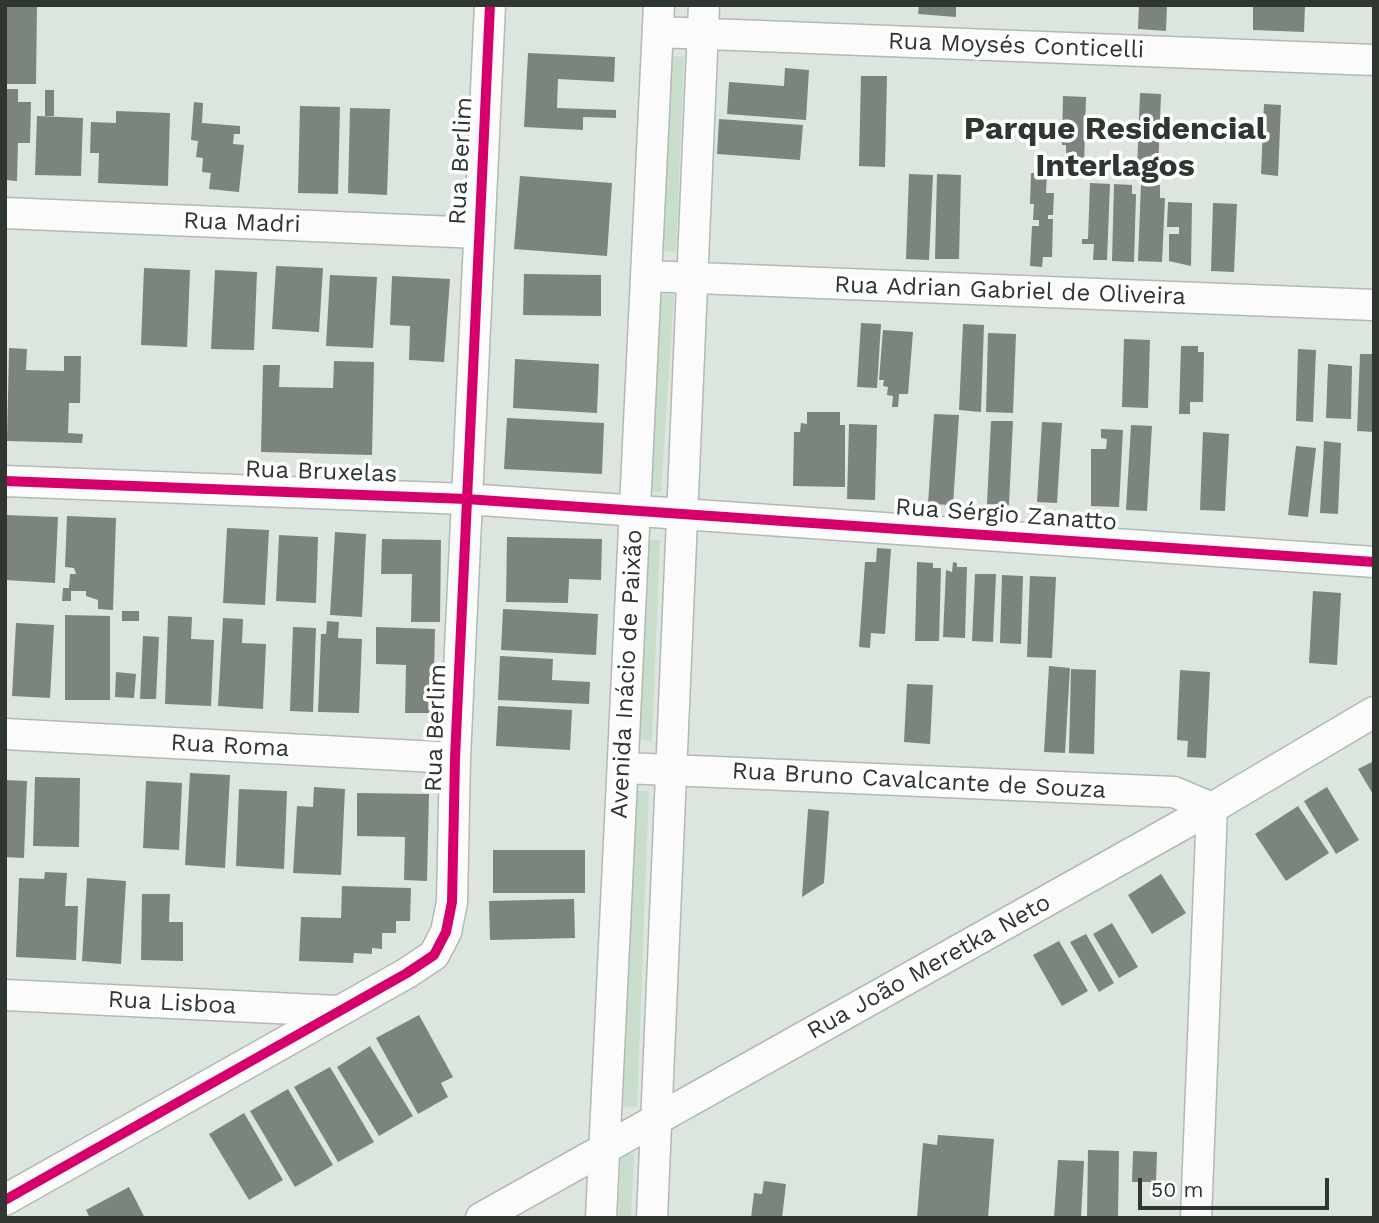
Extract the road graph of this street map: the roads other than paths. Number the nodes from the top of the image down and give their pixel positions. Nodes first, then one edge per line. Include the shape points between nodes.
1 (490, 5) edge
2 (658, 18) edge
3 (704, 19) edge
4 (1374, 60) edge
5 (5, 213) edge
6 (479, 233) junction
7 (646, 276) junction
8 (692, 278) junction
9 (1374, 305) edge
10 (5, 481) edge
11 (466, 499) junction
12 (635, 509) junction
13 (684, 514) junction
14 (1374, 562) edge
15 (1374, 712) edge
16 (5, 734) edge
17 (455, 758) junction
18 (624, 768) junction
19 (671, 771) junction
20 (1212, 808) junction
21 (5, 995) edge
22 (338, 1011) junction
23 (654, 1120) junction
24 (604, 1149) junction
25 (5, 1200) edge
26 (481, 1218) edge
27 (601, 1218) edge
28 (652, 1218) edge
29 (1196, 1218) edge

1 - 6 street, Rua Berlim
2 - 3 street, Rua Moysés Conticelli
2 - 7 street, Avenida Inácio de Paixão
3 - 4 street, Rua Moysés Conticelli
3 - 8 street, Avenida Inácio de Paixão
5 - 6 street, Rua Madri
6 - 11 street, Rua Berlim
7 - 8 street, Rua Adrian Gabriel de Oliveira
7 - 12 street, Avenida Inácio de Paixão
8 - 9 street, Rua Adrian Gabriel de Oliveira
8 - 13 street, Avenida Inácio de Paixão
10 - 11 street, Rua Bruxelas
11 - 12 street, Rua Bruxelas
11 - 17 street, Rua Berlim
12 - 13 street, Rua Sérgio Zanatto
12 - 18 street, Avenida Inácio de Paixão
13 - 14 street, Rua Sérgio Zanatto
13 - 19 street, Avenida Inácio de Paixão
15 - 20 street, Rua João Meretka Neto
16 - 17 street, Rua Roma
17 - 22 street, Rua Berlim via 452,902 446,932 434,955
18 - 19 street, Rua Bruno Cavalcante de Souza
18 - 24 street, Avenida Inácio de Paixão
19 - 20 street, Rua Bruno Cavalcante de Souza via 1174,792
19 - 23 street, Avenida Inácio de Paixão
20 - 23 street, Rua João Meretka Neto
20 - 29 street
21 - 22 street, Rua Lisboa
22 - 25 street, Rua Berlim
23 - 24 street, Rua João Meretka Neto
23 - 28 street, Avenida Inácio de Paixão
24 - 26 street, Rua João Meretka Neto
24 - 27 street, Avenida Inácio de Paixão

